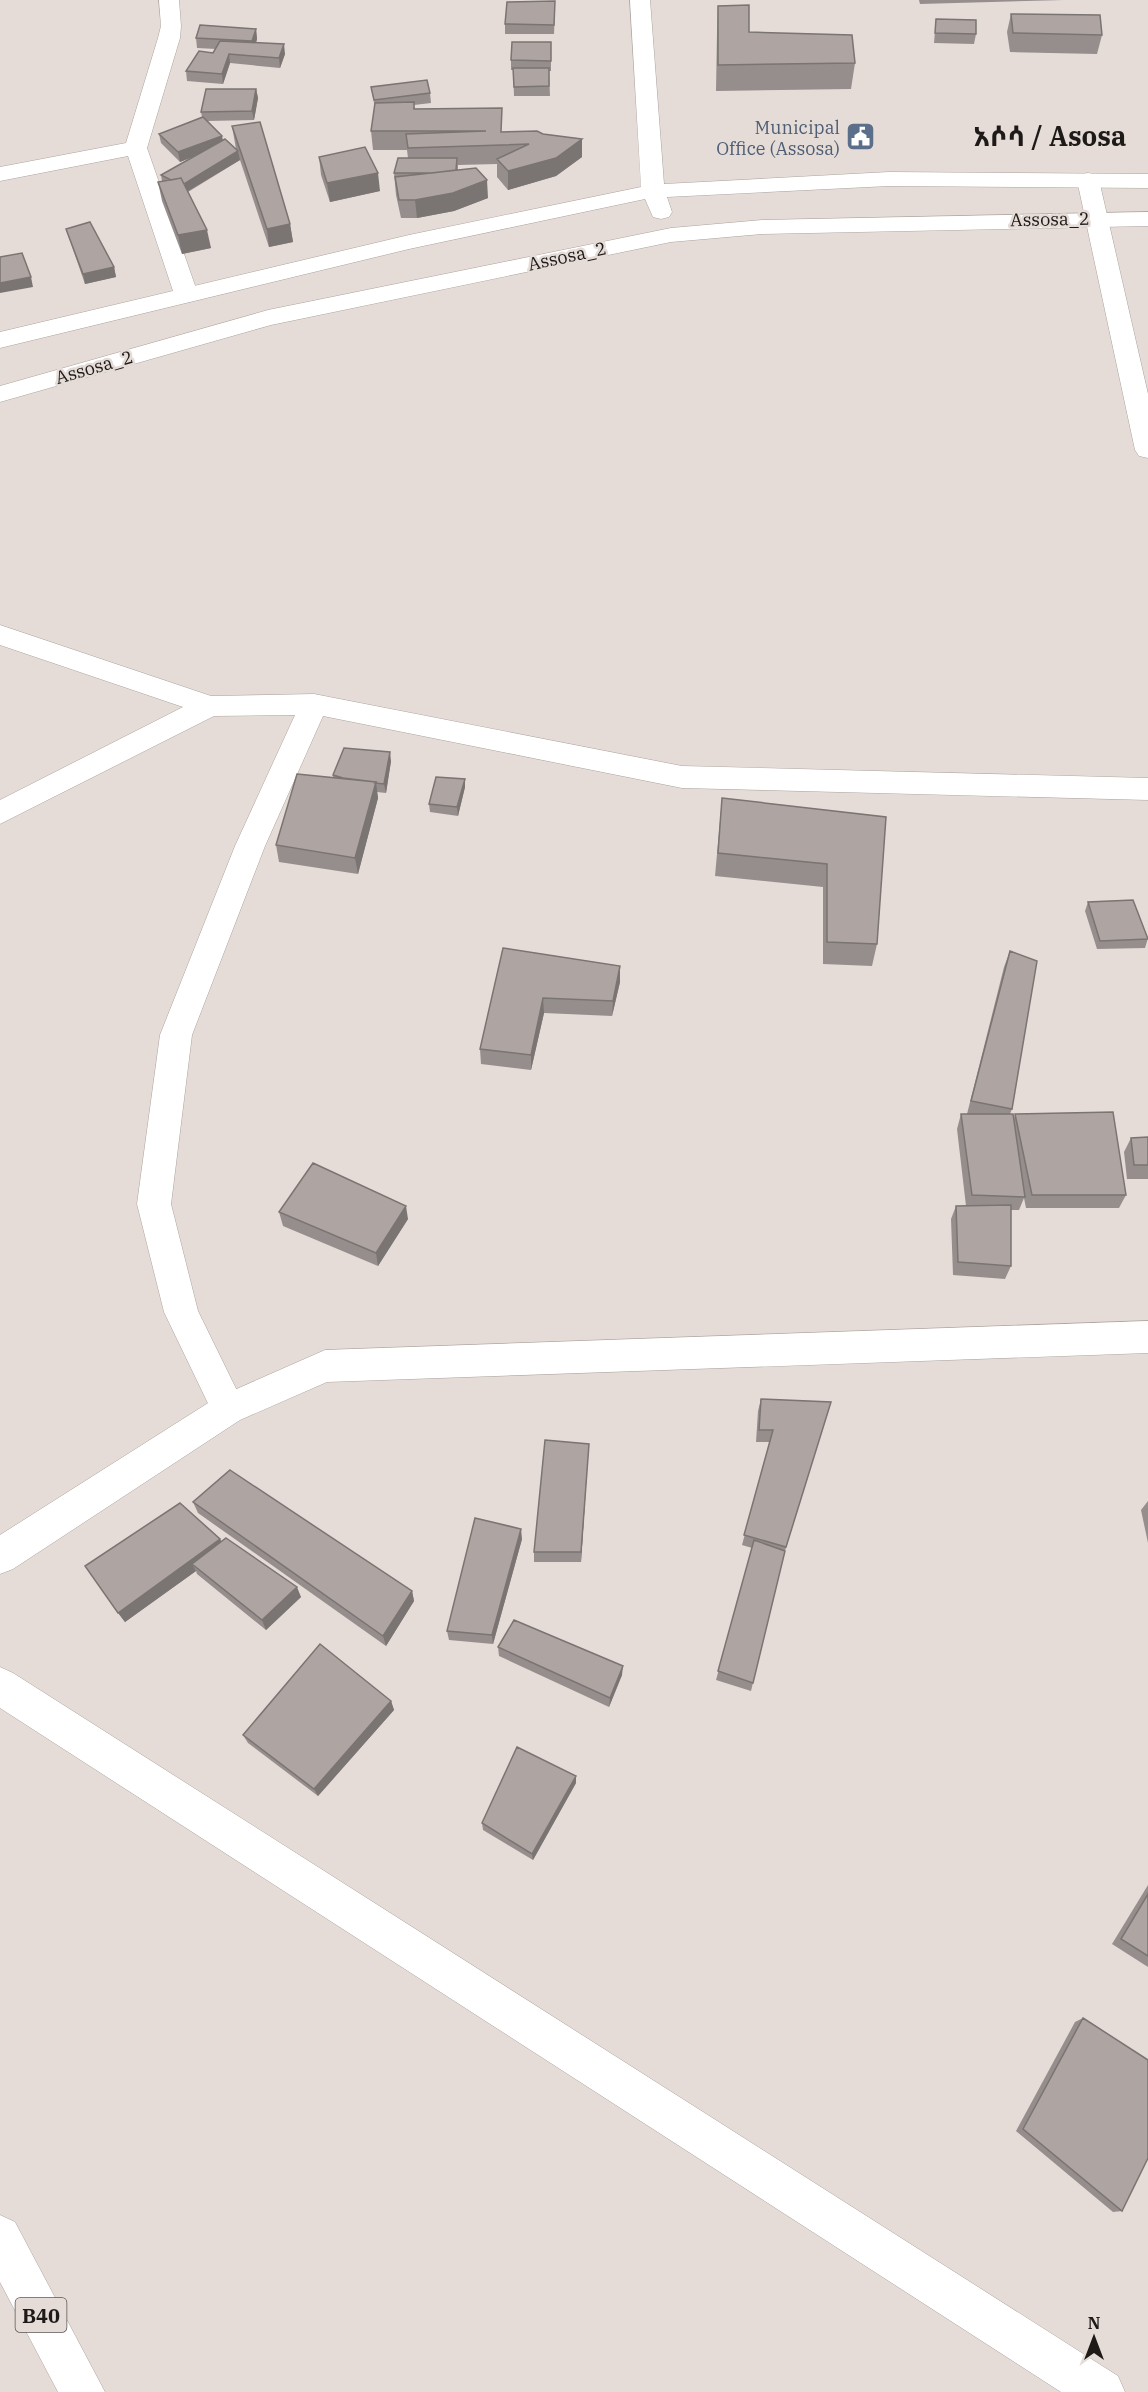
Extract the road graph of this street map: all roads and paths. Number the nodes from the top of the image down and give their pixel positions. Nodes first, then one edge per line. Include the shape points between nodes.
1 (170, 0) edge
2 (640, 0) edge
3 (136, 148) junction
4 (0, 174) edge
5 (1088, 180) junction
6 (1148, 181) edge
7 (653, 191) junction
8 (1097, 218) junction
9 (1148, 219) edge
10 (670, 235) junction
11 (186, 294) junction
12 (0, 340) edge
13 (0, 394) edge
14 (1146, 435) edge
15 (0, 635) edge
16 (314, 704) junction
17 (210, 706) junction
18 (1148, 789) edge
19 (0, 813) edge
20 (1148, 1337) edge
21 (228, 1408) junction
22 (0, 1556) edge
23 (0, 1686) edge
24 (0, 2237) edge
25 (82, 2392) edge
26 (1102, 2392) edge

1 - 3 main road via 169,38
2 - 7 main road
3 - 4 main road
3 - 11 main road
5 - 6 main road, Assosa_2
5 - 7 main road, Assosa_2 via 889,179
5 - 8 main road
7 - 10 main road
7 - 11 main road, Assosa_2
8 - 9 main road, Assosa_2
8 - 10 main road, Assosa_2 via 762,227
8 - 14 main road
10 - 13 main road, Assosa_2 via 268,318
11 - 12 main road, Assosa_2
15 - 17 main road
16 - 17 main road
16 - 18 main road via 682,777
16 - 21 main road via 250,846 176,1035 154,1204 181,1312
17 - 19 main road
20 - 21 main road via 325,1366
21 - 22 main road
23 - 26 main road
24 - 25 main road, B40

